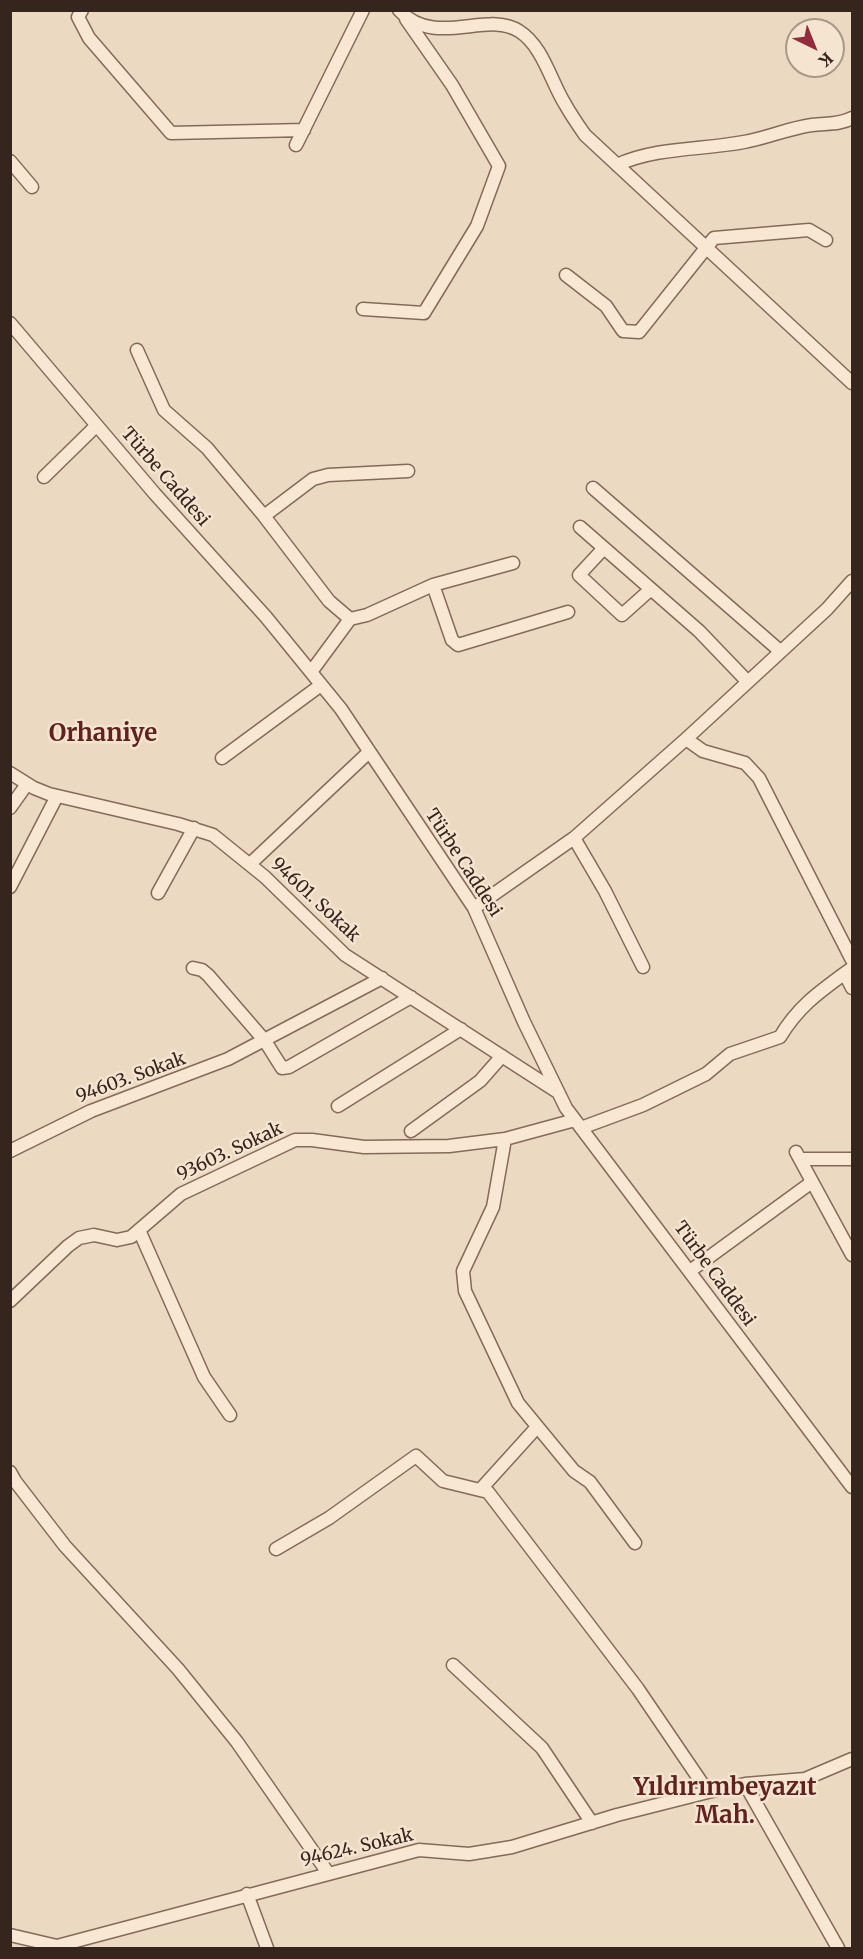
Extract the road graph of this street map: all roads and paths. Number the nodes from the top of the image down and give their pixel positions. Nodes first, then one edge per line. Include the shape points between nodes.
1 (82, 10) edge
2 (363, 10) edge
3 (402, 14) edge
4 (852, 118) edge
5 (304, 130) junction
6 (296, 145) dead end
7 (10, 161) edge
8 (617, 165) junction
9 (32, 187) dead end
10 (826, 240) dead end
11 (705, 246) junction
12 (566, 275) dead end
13 (363, 309) dead end
14 (10, 323) edge
15 (137, 350) dead end
16 (852, 382) edge
17 (96, 426) junction
18 (408, 471) dead end
19 (44, 477) dead end
20 (593, 488) dead end
21 (264, 516) junction
22 (580, 527) dead end
23 (604, 548) junction
24 (513, 563) dead end
25 (852, 581) edge
26 (433, 585) junction
27 (651, 589) junction
28 (568, 612) dead end
29 (350, 619) junction
30 (780, 651) junction
31 (311, 672) junction
32 (747, 681) junction
33 (321, 685) junction
34 (686, 739) junction
35 (369, 752) junction
36 (222, 758) dead end
37 (10, 773) edge
38 (27, 784) junction
39 (57, 796) junction
40 (10, 808) edge
41 (194, 828) junction
42 (574, 838) junction
43 (250, 864) junction
44 (10, 887) edge
45 (158, 893) dead end
46 (474, 908) junction
47 (852, 960) edge
48 (193, 968) dead end
49 (643, 968) dead end
50 (849, 971) edge
51 (382, 978) junction
52 (852, 988) edge
53 (411, 997) junction
54 (461, 1029) junction
55 (265, 1041) junction
56 (502, 1056) junction
57 (557, 1091) junction
58 (338, 1106) dead end
59 (578, 1124) junction
60 (411, 1131) dead end
61 (505, 1139) junction
62 (12, 1147) edge
63 (852, 1159) edge
64 (812, 1182) junction
65 (140, 1230) junction
66 (852, 1255) edge
67 (690, 1270) junction
68 (10, 1301) edge
69 (230, 1414) dead end
70 (537, 1426) junction
71 (10, 1472) edge
72 (852, 1487) edge
73 (480, 1491) junction
74 (635, 1544) dead end
75 (276, 1549) dead end
76 (453, 1665) dead end
77 (852, 1760) edge
78 (745, 1784) junction
79 (708, 1792) junction
80 (592, 1823) junction
81 (328, 1873) junction
82 (247, 1894) junction
83 (10, 1935) edge
84 (57, 1947) edge
85 (267, 1948) edge
86 (838, 1948) edge

1 - 5 street via 78,17 89,38 171,133
2 - 5 street
3 - 8 street via 427,28 504,24 521,32 535,47 585,135
3 - 13 street via 452,85 499,166 477,226 424,313
4 - 8 street via 705,149 640,154
5 - 6 street
7 - 9 street
8 - 11 street
10 - 11 street via 809,230 714,238
11 - 12 street via 639,332 623,331 606,306
11 - 16 street
14 - 17 street, Türbe Caddesi
15 - 21 street via 164,410 207,448
17 - 19 street
17 - 31 street, Türbe Caddesi
18 - 21 street via 313,479
20 - 30 street
21 - 29 street via 329,601
22 - 23 street
23 - 27 street
23 - 27 street via 579,575 622,615
24 - 26 street
25 - 30 street
26 - 28 street via 452,640 458,645
26 - 29 street
27 - 32 street
29 - 31 street
30 - 32 street
31 - 33 street, Türbe Caddesi
32 - 34 street
33 - 35 street, Türbe Caddesi
33 - 36 street
34 - 42 street
34 - 47 street via 703,750 745,763 759,777
35 - 43 street
35 - 46 street, Türbe Caddesi
37 - 38 street, 94601. Sokak
38 - 39 street, 94601. Sokak
38 - 40 street
39 - 41 street, 94601. Sokak
39 - 44 street
41 - 43 street, 94601. Sokak via 213,836
41 - 45 street
42 - 46 street
42 - 49 street
43 - 51 street, 94601. Sokak via 337,948
46 - 57 street, Türbe Caddesi
48 - 55 street via 205,972
50 - 52 street
50 - 59 street, 93603. Sokak via 792,1015 780,1037 730,1054 706,1074 643,1105
51 - 53 street, 94601. Sokak
51 - 55 street, 94603. Sokak
53 - 54 street, 94601. Sokak
53 - 55 street via 285,1069
54 - 56 street, 94601. Sokak
54 - 58 street
55 - 62 street, 94603. Sokak via 197,1073 82,1115
56 - 57 street, 94601. Sokak
56 - 60 street via 480,1081
57 - 59 street, Türbe Caddesi
59 - 61 street, 93603. Sokak
59 - 67 street, Türbe Caddesi
61 - 65 street, 93603. Sokak via 432,1147 364,1147 295,1140 181,1194
61 - 70 street via 493,1207 463,1271 465,1291 518,1403
63 - 64 street via 798,1156
64 - 66 street
64 - 67 street
65 - 68 street, 93603. Sokak via 123,1240 94,1234 79,1238
65 - 69 street via 204,1377
67 - 72 street, Türbe Caddesi
70 - 73 street
70 - 74 street via 574,1471 590,1482
71 - 81 street via 65,1546 178,1669 237,1742
73 - 75 street via 443,1481 416,1456 329,1518
73 - 79 street via 489,1492 552,1574 638,1689
76 - 80 street via 542,1748
77 - 78 street, 94624. Sokak via 805,1779
78 - 79 street, 94624. Sokak
78 - 86 street
79 - 80 street, 94624. Sokak
80 - 81 street, 94624. Sokak via 512,1847 469,1854 419,1850
81 - 82 street, 94624. Sokak
82 - 84 street, 94624. Sokak
82 - 85 street
83 - 84 street, 94624. Sokak

